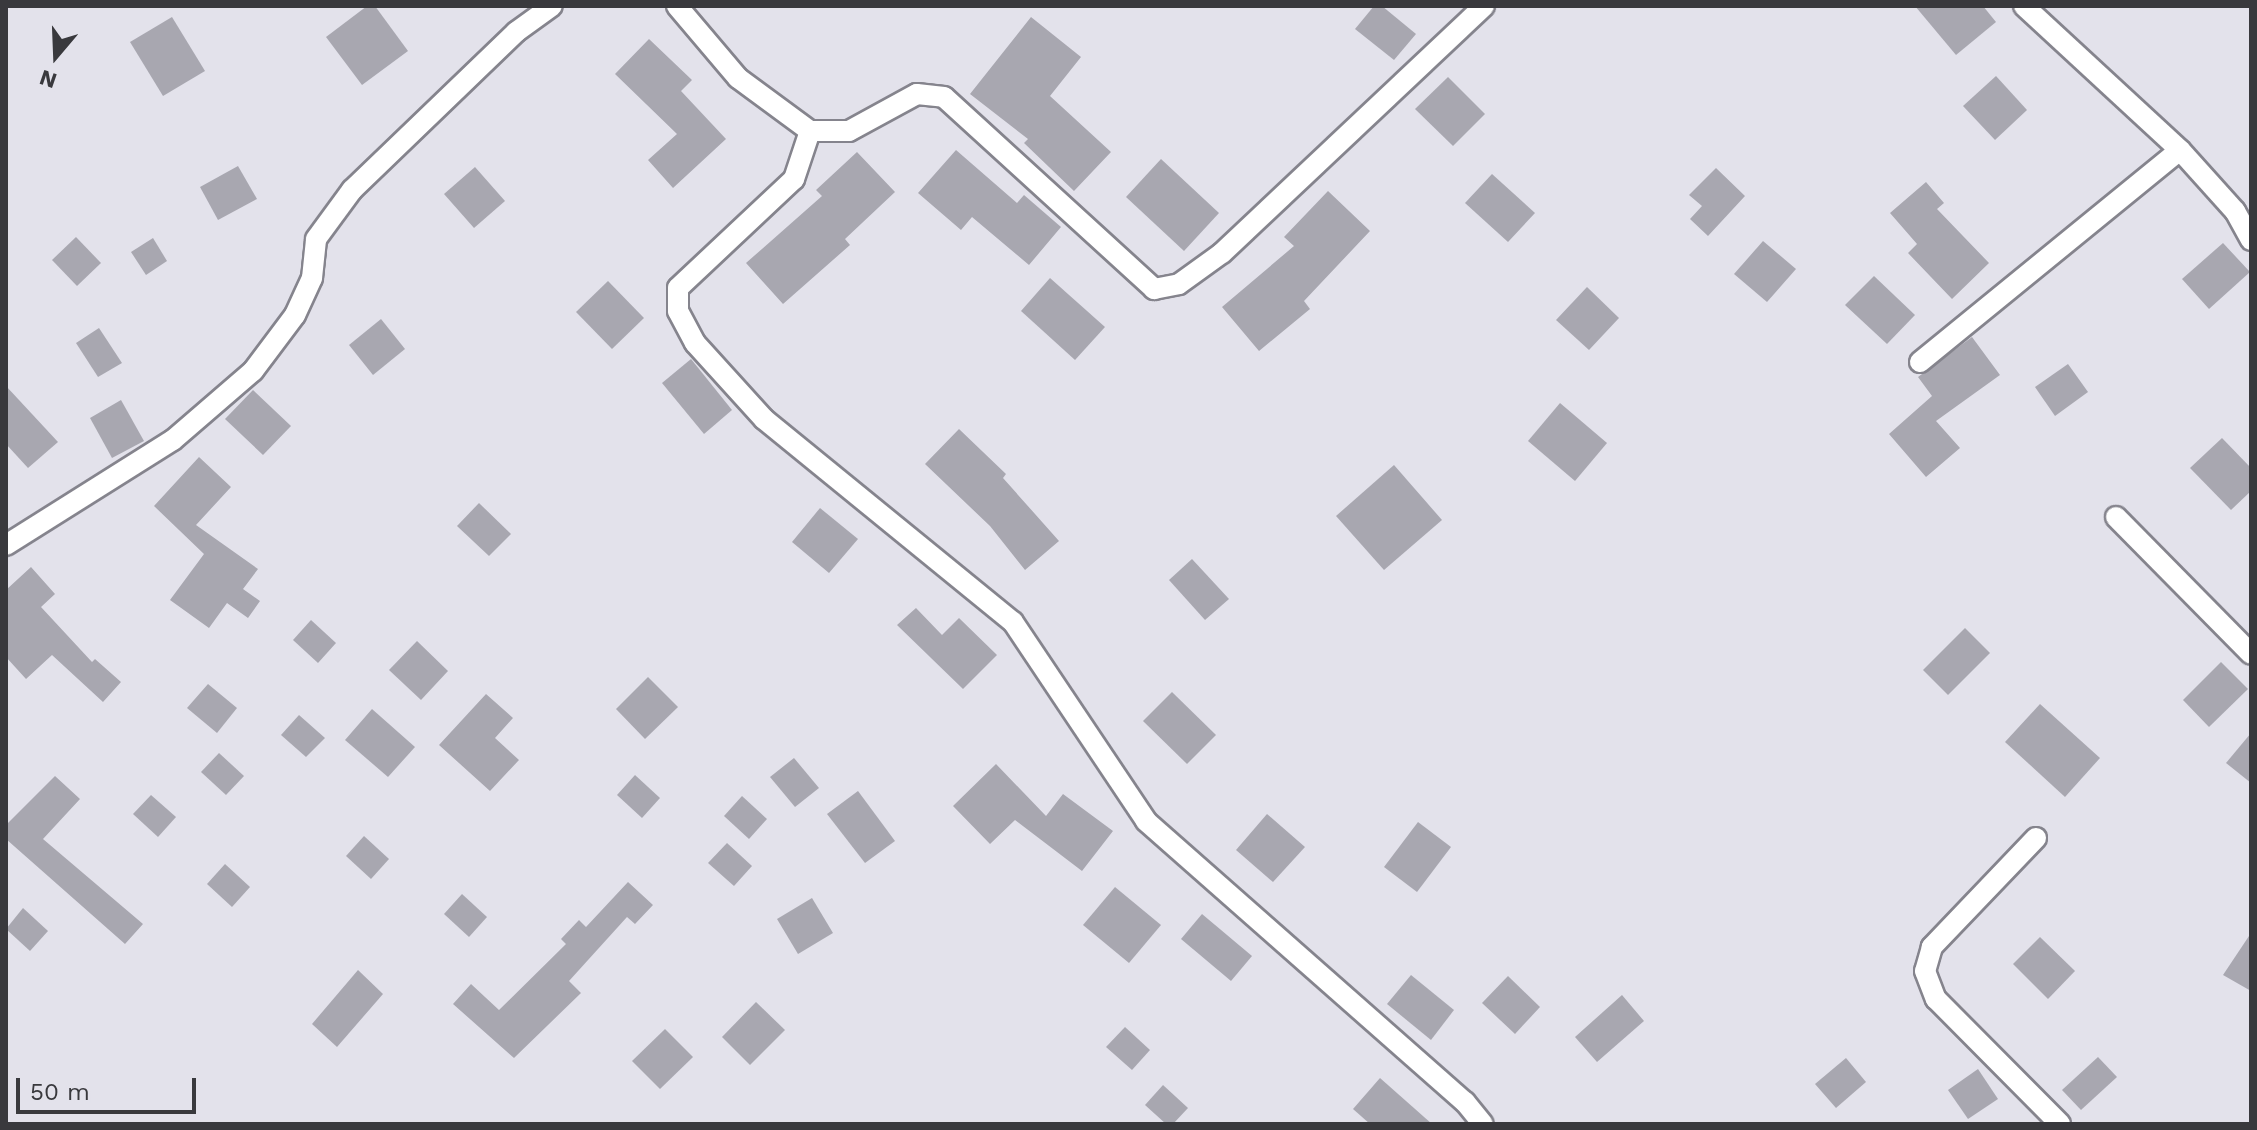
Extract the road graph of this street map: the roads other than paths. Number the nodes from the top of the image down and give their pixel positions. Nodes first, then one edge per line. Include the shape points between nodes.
1 (552, 6) edge
2 (677, 6) edge
3 (1484, 6) edge
4 (2024, 6) edge
5 (810, 131) junction
6 (2180, 150) junction
7 (2251, 240) edge
8 (1920, 362) dead end
9 (2116, 517) dead end
10 (6, 545) edge
11 (2251, 654) edge
12 (2036, 838) dead end
13 (1483, 1124) edge
14 (2060, 1124) edge

1 - 10 street via 516,32 352,190 316,239 312,278 295,315 253,371 173,440
2 - 5 street via 738,78
3 - 5 street via 1222,253 1179,284 1154,289 944,97 917,94 849,131
4 - 6 street
5 - 13 street via 794,179 678,288 678,311 695,343 764,419 1013,622 1146,821 1465,1102
6 - 7 street via 2235,211
6 - 8 street
9 - 11 street
12 - 14 street via 1932,947 1925,971 1936,999

